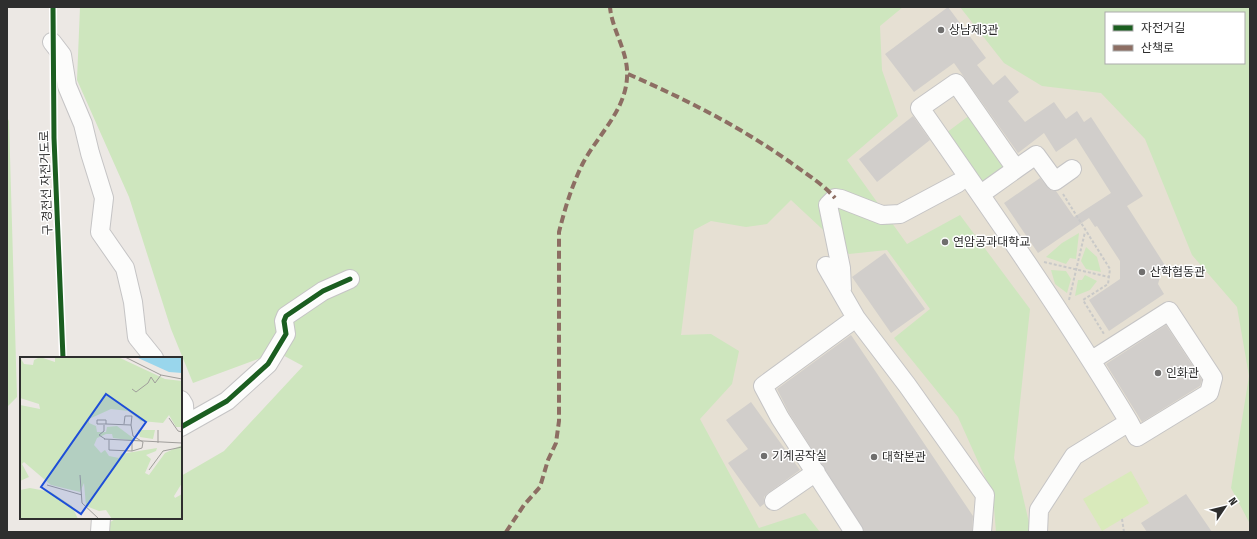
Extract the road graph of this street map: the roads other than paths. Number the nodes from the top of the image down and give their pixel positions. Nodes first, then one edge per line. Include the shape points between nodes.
1 (52, 42) dead end
2 (1016, 169) junction
3 (1072, 169) dead end
4 (958, 183) dead end
5 (981, 194) junction
6 (826, 266) dead end
7 (350, 279) dead end
8 (842, 293) junction
9 (856, 318) junction
10 (153, 357) edge
11 (1092, 360) junction
12 (182, 402) edge
13 (1129, 422) junction
14 (183, 426) edge
15 (816, 472) junction
16 (774, 501) dead end
17 (101, 519) edge
18 (100, 532) edge
19 (854, 532) edge
20 (982, 532) edge
21 (1038, 532) edge

1 - 10 street via 62,54 67,86 84,124 104,198 100,232 125,268 133,302 137,337
2 - 3 street via 1036,155 1055,181
2 - 5 street
2 - 5 street via 956,83 920,108
4 - 8 street via 900,214 882,215 835,198 828,205 841,268
5 - 11 street
6 - 8 street
7 - 14 street via 323,291 286,316 286,334 268,364 227,402
8 - 9 street
9 - 15 street via 763,386 780,418
9 - 20 street via 985,495
11 - 13 street
11 - 13 street via 1169,311 1213,378 1209,393 1138,437
12 - 14 street
13 - 21 street via 1074,456 1039,510
15 - 16 street
15 - 19 street
17 - 18 street

